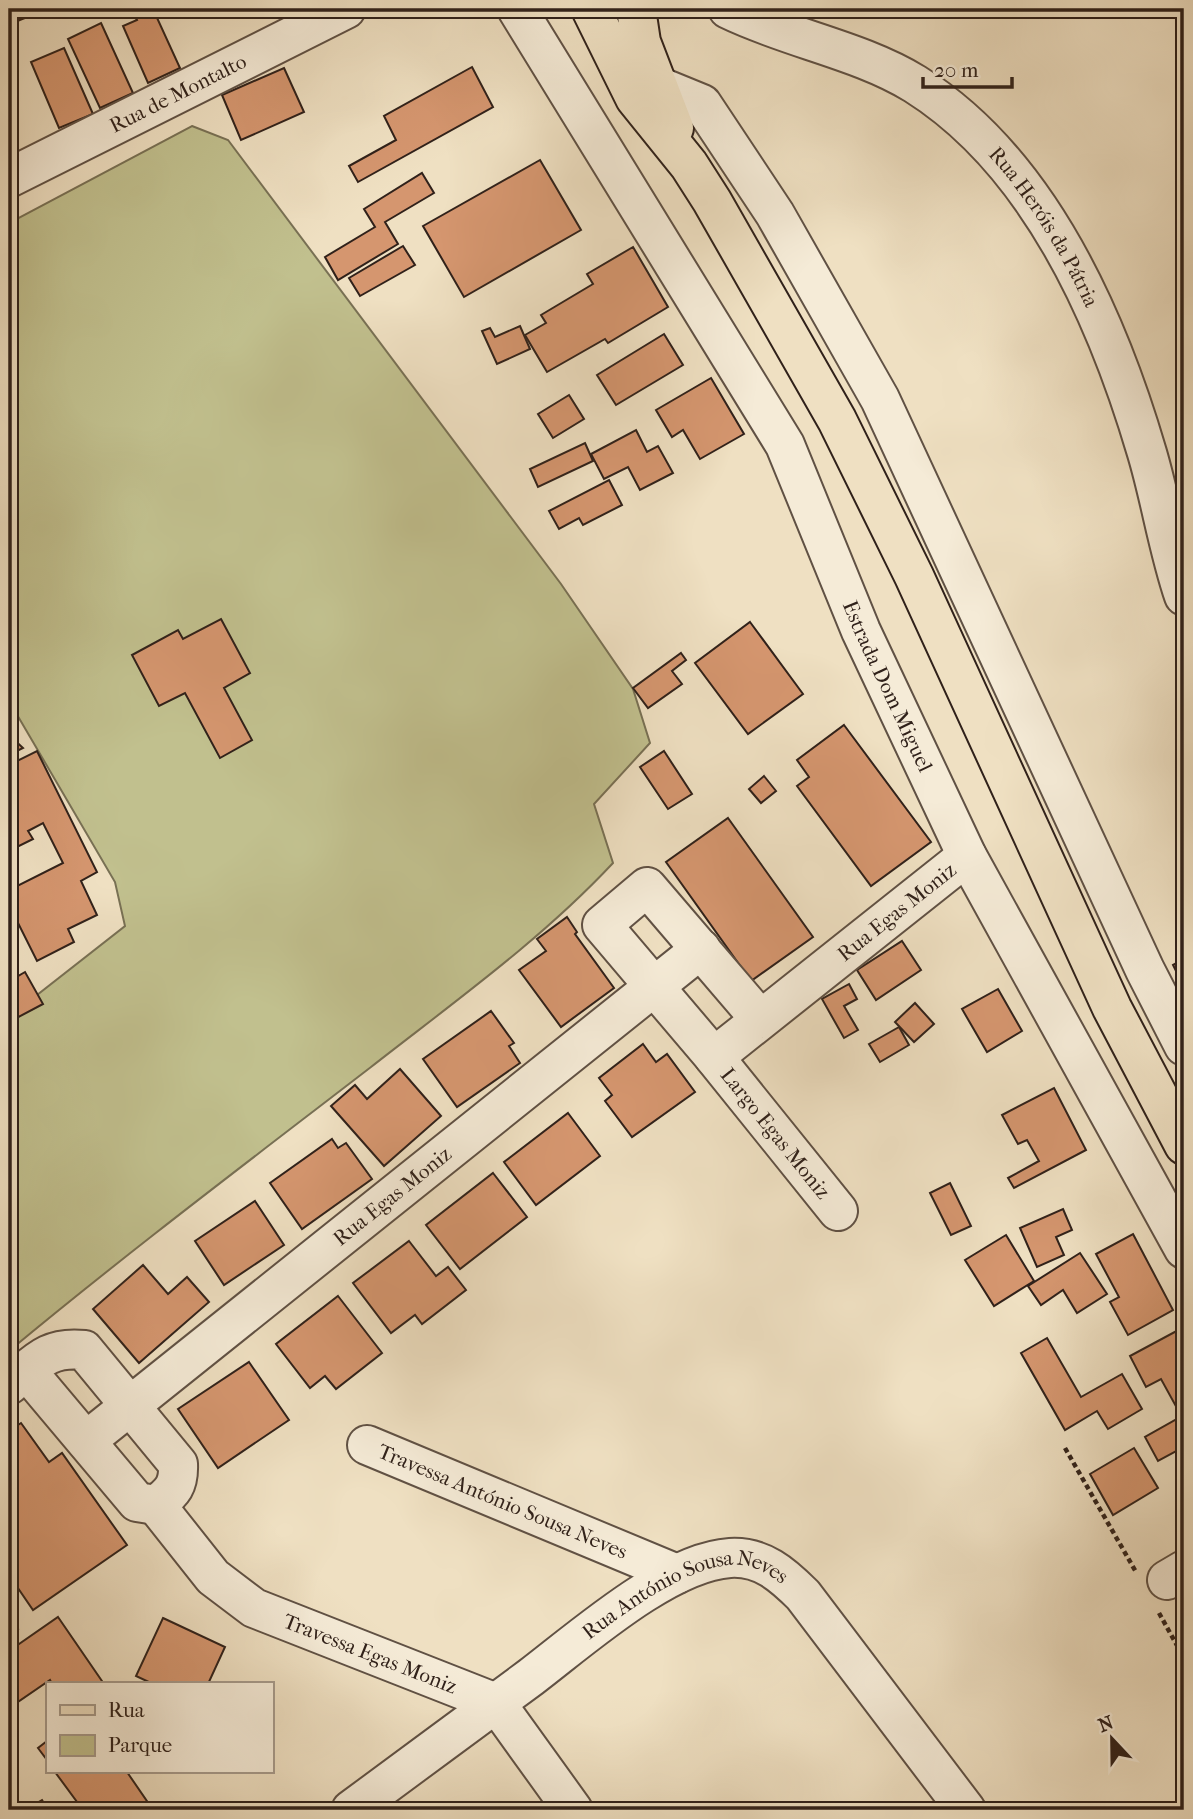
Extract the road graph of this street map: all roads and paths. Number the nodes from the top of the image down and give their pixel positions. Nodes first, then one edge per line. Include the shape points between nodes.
1 (346, 9) edge
2 (517, 9) edge
3 (591, 9) edge
4 (636, 9) edge
5 (728, 9) edge
6 (646, 92) junction
7 (589, 127) junction
8 (9, 178) edge
9 (1184, 596) edge
10 (967, 856) junction
11 (701, 949) junction
12 (654, 987) junction
13 (760, 1019) junction
14 (1184, 1046) edge
15 (714, 1057) junction
16 (1184, 1145) edge
17 (838, 1211) dead end
18 (1184, 1249) edge
19 (18, 1377) edge
20 (129, 1403) junction
21 (86, 1441) junction
22 (367, 1445) dead end
23 (1065, 1448) dead end
24 (156, 1505) junction
25 (677, 1574) junction
26 (1161, 1583) edge
27 (1184, 1658) edge
28 (496, 1703) junction
29 (351, 1810) edge
30 (573, 1810) edge
31 (966, 1810) edge

1 - 8 street, Rua de Montalto
2 - 7 street, Estrada Dom Miguel
3 - 6 main road
4 - 6 main road
5 - 9 street, Rua Heróis da Pátria via 913,83 961,118 1032,200 1073,268 1123,380
6 - 7 street
6 - 14 street via 702,104 775,214 880,399
6 - 16 main road via 766,290 861,466 1101,985
7 - 10 street, Estrada Dom Miguel via 785,445 860,631
10 - 13 street, Rua Egas Moniz
10 - 18 street, Estrada Dom Miguel
11 - 12 street, Rua Egas Moniz
11 - 12 street via 647,887 602,925
11 - 13 street
12 - 15 street
12 - 20 street, Rua Egas Moniz
13 - 15 street, Rua Egas Moniz
15 - 17 street, Largo Egas Moniz
19 - 20 street via 43,1355 66,1348 84,1350
19 - 21 street
20 - 21 street, Rua Egas Moniz
20 - 24 street via 178,1464 173,1491
21 - 24 street via 137,1502
22 - 25 street, Travessa António Sousa Neves
23 - 26 path
24 - 28 street, Travessa Egas Moniz via 214,1577 254,1608
25 - 28 street, Rua António Sousa Neves via 633,1601
25 - 31 street, Rua António Sousa Neves via 731,1558 761,1562 779,1572 803,1595
26 - 27 path
28 - 29 street, Rua António Sousa Neves
28 - 30 street

